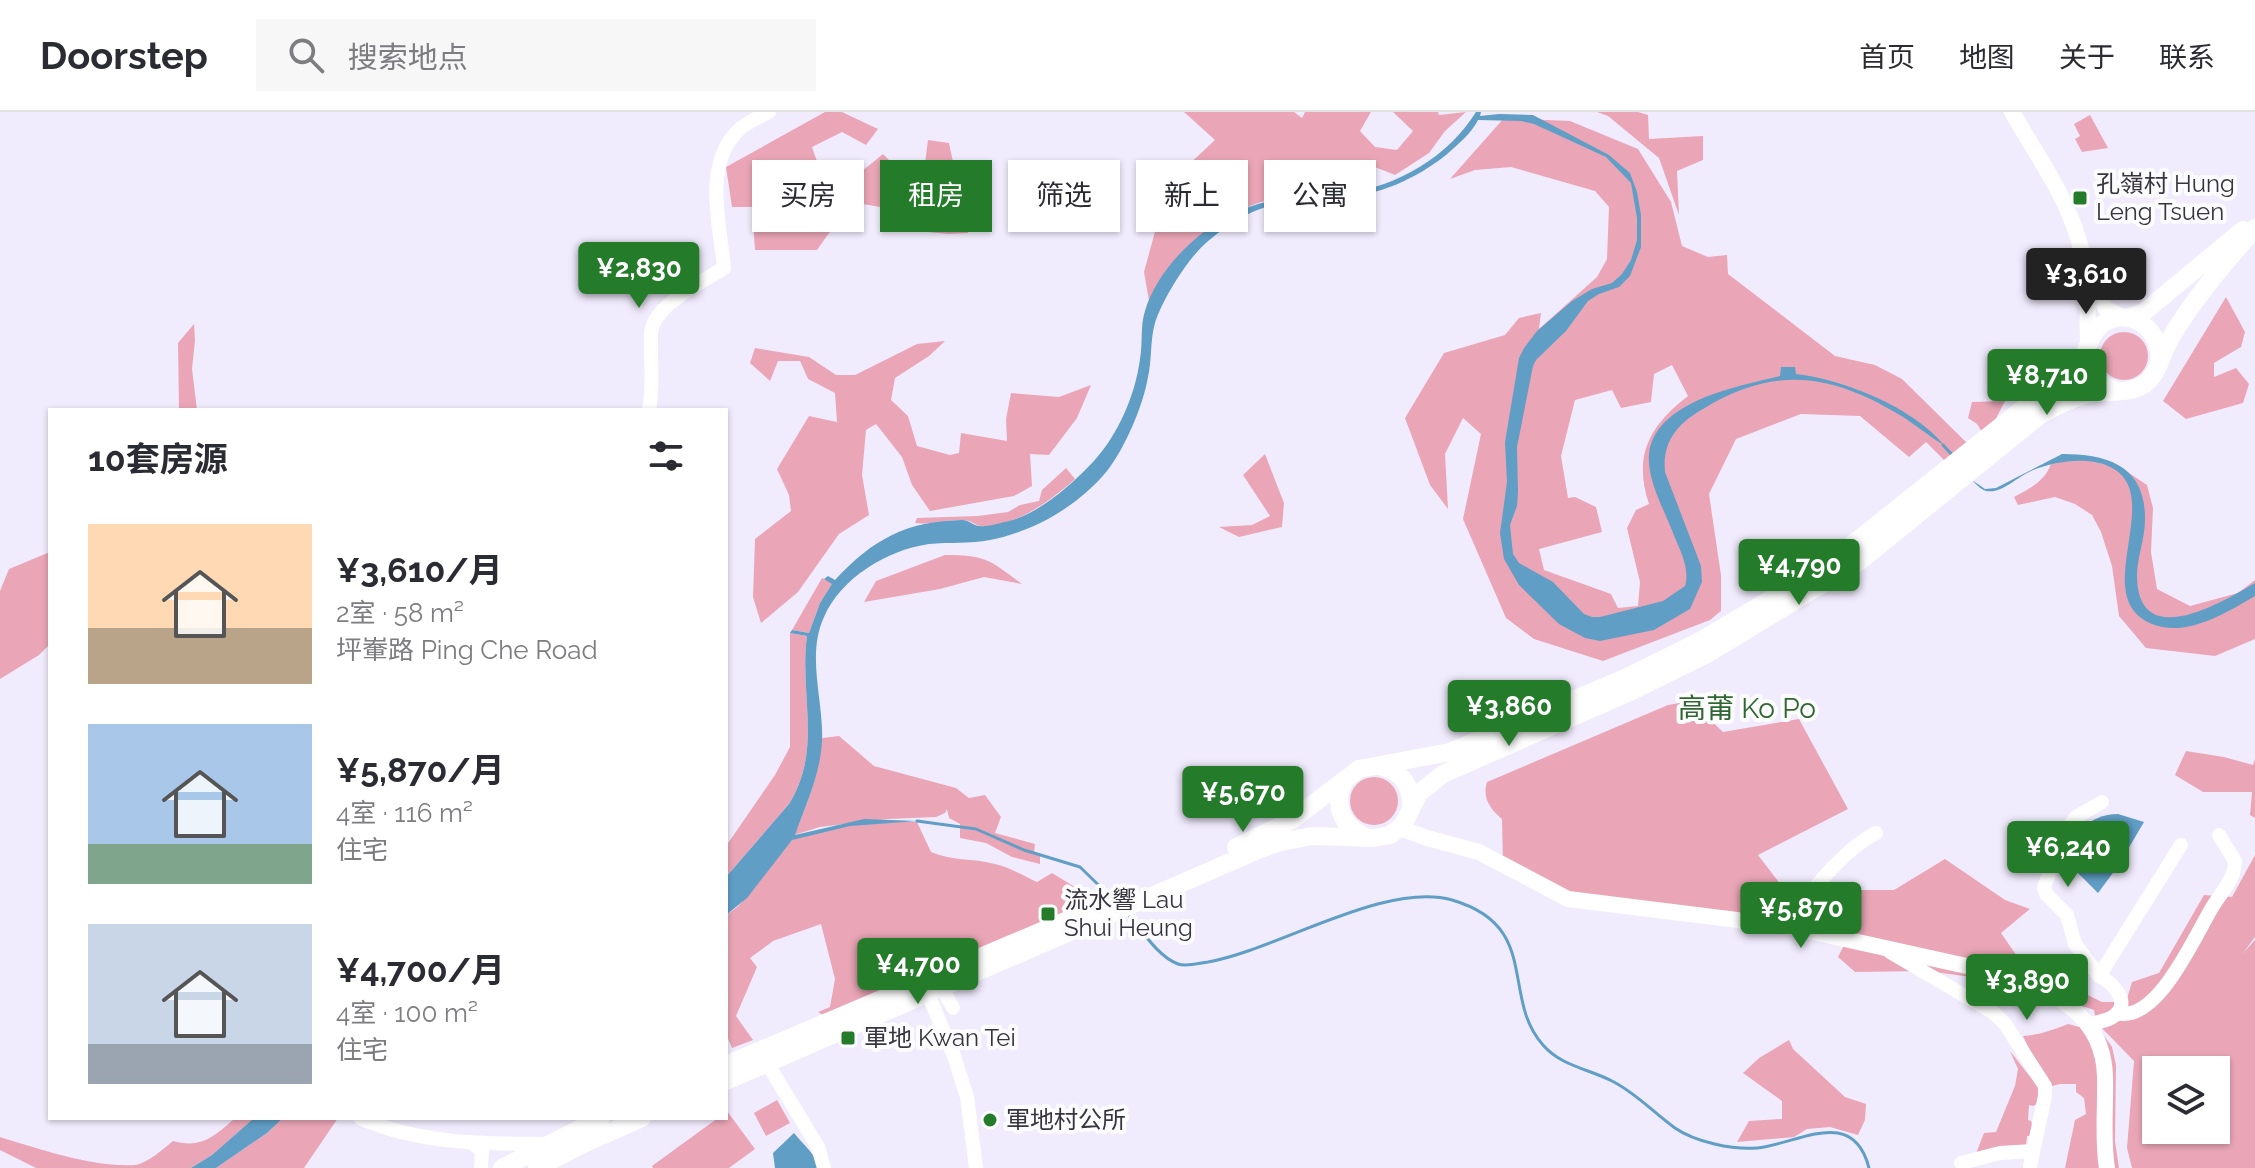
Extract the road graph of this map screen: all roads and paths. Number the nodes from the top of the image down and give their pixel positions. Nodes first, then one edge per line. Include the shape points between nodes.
1 (769, 112) edge
2 (2012, 112) edge
3 (2255, 221) edge
4 (2255, 228) edge
5 (2086, 271) junction
6 (2126, 318) junction
7 (2087, 346) junction
8 (2159, 363) junction
9 (2114, 390) junction
10 (649, 408) edge
11 (1970, 462) junction
12 (1942, 485) junction
13 (1378, 765) junction
14 (1346, 779) junction
15 (2102, 802) dead end
16 (1411, 807) junction
17 (1400, 828) junction
18 (1876, 833) dead end
19 (2219, 835) dead end
20 (1368, 837) junction
21 (2181, 845) dead end
22 (1129, 900) junction
23 (1096, 914) junction
24 (1786, 926) junction
25 (1887, 950) junction
26 (2099, 976) junction
27 (935, 991) junction
28 (953, 1008) dead end
29 (2117, 1013) junction
30 (2090, 1024) junction
31 (767, 1063) junction
32 (728, 1064) edge
33 (728, 1080) edge
34 (366, 1120) edge
35 (597, 1120) edge
36 (637, 1120) edge
37 (472, 1143) junction
38 (548, 1144) junction
39 (1961, 1163) dead end
40 (481, 1168) edge
41 (502, 1168) edge
42 (537, 1168) edge
43 (824, 1168) edge
44 (976, 1168) edge
45 (2107, 1168) edge

1 - 10 street via 740,128 717,171 724,268 666,307 653,323
2 - 5 street via 2068,208
3 - 6 main road via 2144,312
4 - 8 main road via 2200,297
5 - 6 street via 2104,306
5 - 7 street
6 - 7 main road via 2102,325
6 - 8 main road via 2154,334
7 - 9 main road via 2092,374
7 - 11 main road via 2079,364
8 - 9 main road via 2142,386
9 - 11 main road via 2055,407
11 - 12 main road
12 - 13 main road via 1820,570 1676,654 1450,752
12 - 16 main road via 1860,561 1707,654 1443,774
13 - 14 main road
13 - 16 main road via 1404,779
14 - 20 main road via 1339,799 1341,815 1352,830
14 - 22 main road via 1292,820
15 - 26 street via 2076,817 2067,829 2044,887 2067,915 2075,944
16 - 17 main road
17 - 20 main road via 1385,837
17 - 24 street via 1479,852 1568,899
18 - 24 street via 1835,867
19 - 29 street via 2235,861 2230,880 2155,997 2135,1012
20 - 22 main road via 1312,836 1281,842
21 - 26 street
22 - 23 main road
23 - 27 main road
23 - 32 main road
24 - 25 street
25 - 30 street via 2023,982 2077,1010
25 - 39 street via 1994,1013 2045,1086 2032,1158 2000,1153
26 - 29 street via 2113,983 2120,997
27 - 28 street
27 - 31 main road
27 - 44 street via 967,1097
29 - 30 street
30 - 45 street via 2104,1061
31 - 33 main road
31 - 43 street via 818,1147
34 - 37 street via 410,1134
35 - 38 main road
36 - 42 main road
37 - 38 street
37 - 40 street via 482,1151
38 - 41 main road

